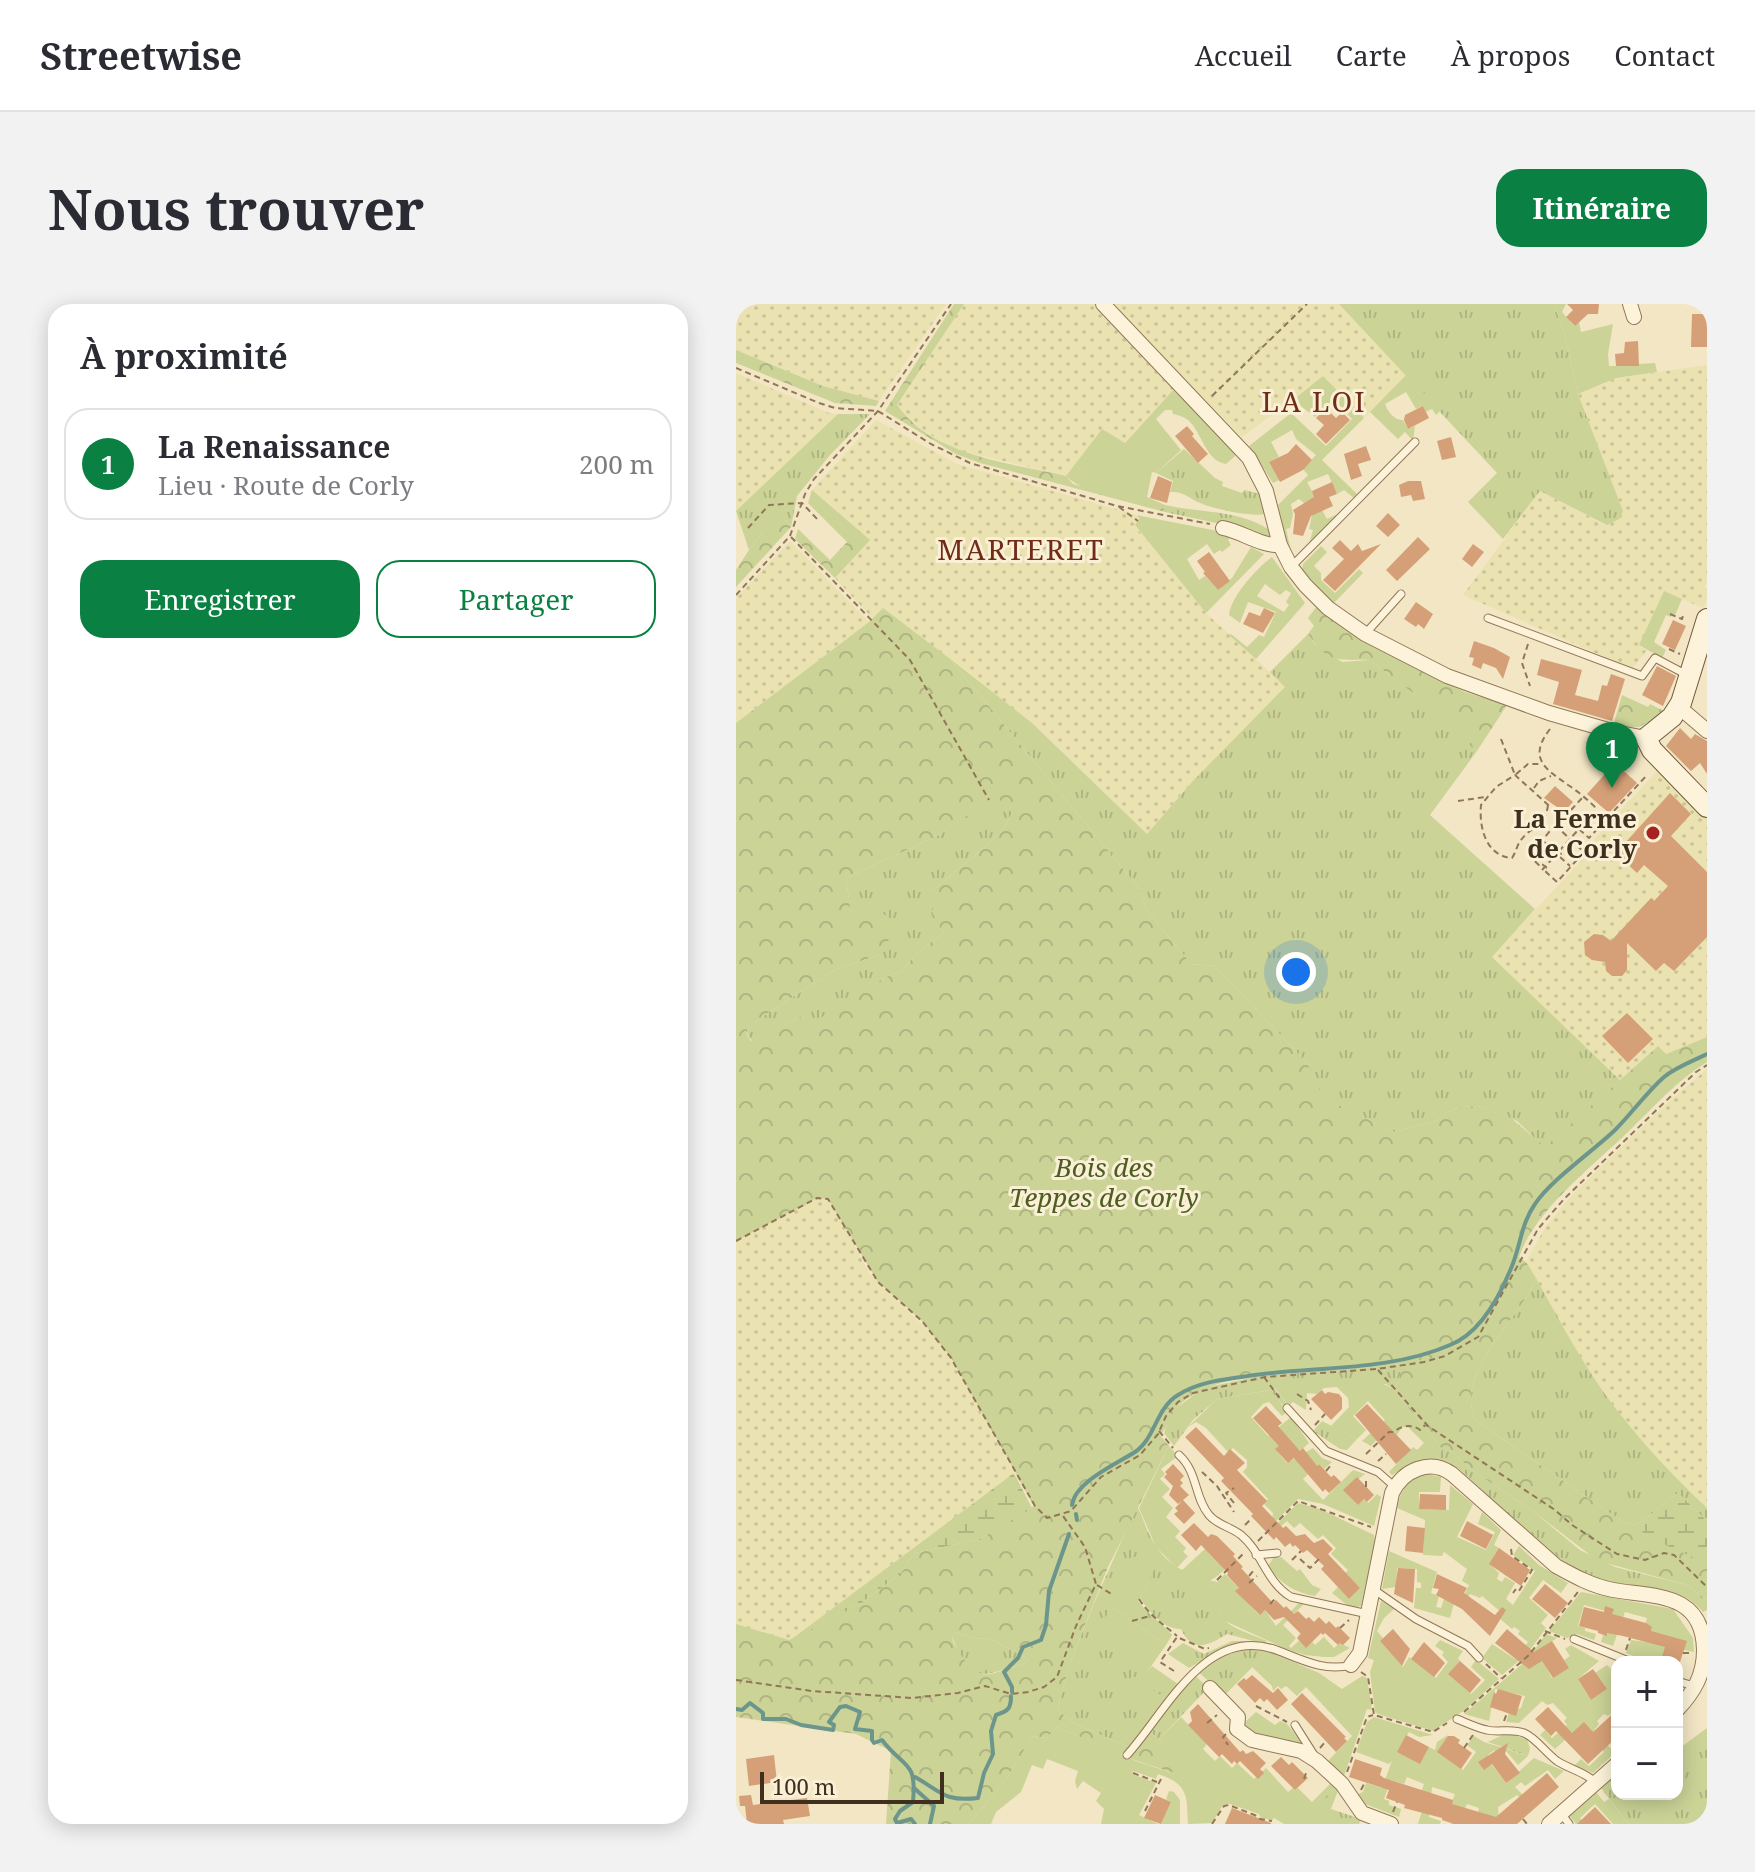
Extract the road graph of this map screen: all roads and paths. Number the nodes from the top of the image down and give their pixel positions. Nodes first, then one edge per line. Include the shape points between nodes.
1 (951, 304) edge
2 (1103, 304) edge
3 (1307, 304) edge
4 (736, 368) edge
5 (1202, 405) junction
6 (878, 411) junction
7 (1415, 442) dead end
8 (802, 503) junction
9 (1117, 506) junction
10 (819, 521) dead end
11 (1138, 521) dead end
12 (748, 528) dead end
13 (1223, 528) joint
14 (790, 536) junction
15 (1280, 545) junction
16 (1291, 567) junction
17 (1401, 594) dead end
18 (736, 595) edge
19 (1670, 614) dead end
20 (1683, 616) dead end
21 (1488, 618) dead end
22 (1707, 619) edge
23 (1365, 634) junction
24 (1531, 635) junction
25 (1669, 649) dead end
26 (1681, 654) dead end
27 (1689, 676) junction
28 (1530, 686) dead end
29 (1679, 707) junction
30 (1553, 725) dead end
31 (1707, 731) edge
32 (1646, 738) junction
33 (1501, 739) dead end
34 (1542, 764) junction
35 (1515, 775) junction
36 (1647, 775) dead end
37 (1552, 776) junction
38 (1533, 790) junction
39 (1486, 796) junction
40 (1583, 796) junction
41 (989, 800) dead end
42 (1458, 801) dead end
43 (1548, 805) junction
44 (1707, 807) edge
45 (1571, 810) dead end
46 (1598, 810) dead end
47 (1577, 831) junction
48 (1570, 839) junction
49 (1542, 840) junction
50 (1554, 851) junction
51 (1559, 851) junction
52 (1554, 857) junction
53 (1559, 857) junction
54 (1545, 867) junction
55 (1571, 867) junction
56 (1542, 870) dead end
57 (1707, 1065) edge
58 (736, 1241) edge
59 (1377, 1369) junction
60 (1264, 1377) junction
61 (1297, 1394) dead end
62 (1287, 1408) joint
63 (1311, 1410) dead end
64 (1325, 1414) dead end
65 (1426, 1424) junction
66 (1159, 1431) junction
67 (1309, 1432) junction
68 (1179, 1455) joint
69 (1356, 1464) junction
70 (1199, 1468) dead end
71 (1395, 1487) junction
72 (1234, 1488) dead end
73 (1234, 1503) dead end
74 (1234, 1512) dead end
75 (1063, 1515) junction
76 (1384, 1532) junction
77 (1250, 1547) junction
78 (1511, 1549) dead end
79 (1301, 1551) dead end
80 (1277, 1553) dead end
81 (1256, 1555) junction
82 (1321, 1557) dead end
83 (1300, 1559) dead end
84 (1292, 1560) dead end
85 (1264, 1570) junction
86 (1217, 1580) dead end
87 (1586, 1582) junction
88 (1249, 1583) dead end
89 (1096, 1584) junction
90 (1707, 1587) edge
91 (1373, 1589) junction
92 (1513, 1593) dead end
93 (1113, 1595) dead end
94 (1139, 1599) dead end
95 (1368, 1614) junction
96 (1151, 1615) junction
97 (1702, 1618) edge
98 (1132, 1621) dead end
99 (1545, 1631) junction
100 (1177, 1637) junction
101 (1630, 1638) dead end
102 (1572, 1640) joint
103 (1218, 1644) dead end
104 (1616, 1656) edge
105 (1628, 1656) edge
106 (1479, 1658) joint
107 (1351, 1665) junction
108 (1174, 1671) dead end
109 (1501, 1678) junction
110 (736, 1680) edge
111 (1683, 1682) edge
112 (1697, 1686) junction
113 (1210, 1688) dead end
114 (1683, 1703) edge
115 (1256, 1706) dead end
116 (1374, 1715) junction
117 (1457, 1719) dead end
118 (1295, 1725) joint
119 (1478, 1727) junction
120 (1464, 1748) dead end
121 (1127, 1755) dead end
122 (1317, 1761) junction
123 (1611, 1769) edge
124 (1133, 1773) dead end
125 (1161, 1779) dead end
126 (1595, 1782) junction
127 (1158, 1783) junction
128 (1342, 1784) junction
129 (1145, 1811) dead end
130 (1565, 1818) edge
131 (1523, 1819) dead end
132 (1272, 1821) dead end
133 (1212, 1824) edge
134 (1391, 1824) edge
135 (1527, 1824) edge
136 (1549, 1824) edge

1 - 6 path
2 - 5 street
3 - 5 path
4 - 6 path via 835,408
5 - 15 street via 1260,477
6 - 8 path via 814,479
6 - 9 path via 953,456
7 - 16 lane
8 - 10 path
8 - 12 path via 769,505
8 - 14 path
9 - 11 path
9 - 13 path
13 - 15 street
14 - 18 path
14 - 41 path via 910,660
15 - 16 street
16 - 23 street via 1315,597
17 - 23 lane
19 - 20 path
21 - 24 lane
22 - 27 street
23 - 32 street via 1472,686
24 - 27 lane via 1642,676 1655,658
24 - 28 path via 1522,663
25 - 26 path
27 - 29 street
29 - 31 street
29 - 32 street
30 - 34 path via 1541,745
32 - 44 street
33 - 35 path
34 - 35 path via 1528,764
34 - 37 path
35 - 38 path
35 - 39 path
36 - 47 path via 1589,838
37 - 38 path
37 - 40 path
38 - 43 path
39 - 42 path
39 - 43 path via 1481,805 1483,835 1507,858 1541,823
40 - 45 path
40 - 46 path
43 - 47 path
47 - 48 path
48 - 49 path via 1555,825
48 - 51 path
48 - 55 path via 1584,852
49 - 50 path
49 - 54 path via 1529,856
50 - 51 path
50 - 52 path
51 - 53 path
52 - 53 path
52 - 54 path
53 - 55 path
54 - 55 path via 1557,882
54 - 56 path
57 - 59 path via 1538,1229 1478,1337 1445,1356
58 - 75 path via 817,1198 828,1199 878,1282 922,1321 956,1365 1035,1506 1047,1518
59 - 60 path
59 - 65 path
60 - 62 path
60 - 66 path via 1193,1393 1178,1402
61 - 63 path
62 - 67 lane
64 - 67 path
65 - 69 path via 1420,1430 1411,1425 1389,1432
65 - 90 path via 1617,1554 1645,1560 1674,1555
66 - 68 path
66 - 75 path via 1140,1455 1101,1477
67 - 69 lane via 1326,1451
68 - 77 lane via 1189,1464 1208,1515 1241,1535
69 - 71 lane via 1378,1472
70 - 74 path
71 - 76 street
71 - 87 street via 1420,1468 1446,1469 1556,1566
72 - 73 path via 1226,1493
75 - 89 path via 1085,1547
76 - 77 path via 1298,1501
76 - 91 street
77 - 81 lane
77 - 86 path
78 - 92 path via 1512,1556 1532,1570
79 - 84 path
80 - 81 lane
81 - 85 lane
82 - 83 path via 1308,1569
85 - 88 path
85 - 95 lane via 1291,1597
87 - 97 street via 1666,1596
87 - 99 path
89 - 93 path
89 - 110 path via 1057,1677 1028,1692 1011,1694 985,1686 912,1698
91 - 95 street
91 - 106 lane via 1468,1646
94 - 96 path
95 - 107 street via 1360,1653
96 - 98 path
96 - 100 path
97 - 112 street via 1704,1654
99 - 102 path
99 - 109 path via 1529,1655
100 - 103 path via 1205,1649
100 - 108 path via 1160,1662
101 - 105 path
102 - 104 lane
106 - 109 path
107 - 116 path via 1368,1677
107 - 121 lane via 1336,1669 1259,1645 1228,1651 1187,1677
109 - 116 path via 1433,1732
111 - 112 lane
112 - 114 street
113 - 122 street via 1238,1717 1237,1729 1245,1736 1301,1751
115 - 118 path
116 - 128 path via 1367,1717
117 - 119 lane
118 - 122 lane
119 - 120 path
119 - 126 lane via 1531,1736 1560,1763
122 - 128 street
123 - 126 street
124 - 127 path
125 - 127 path
126 - 130 street
127 - 129 path
128 - 134 street via 1362,1813
130 - 136 street
131 - 135 path
132 - 133 path via 1229,1805

